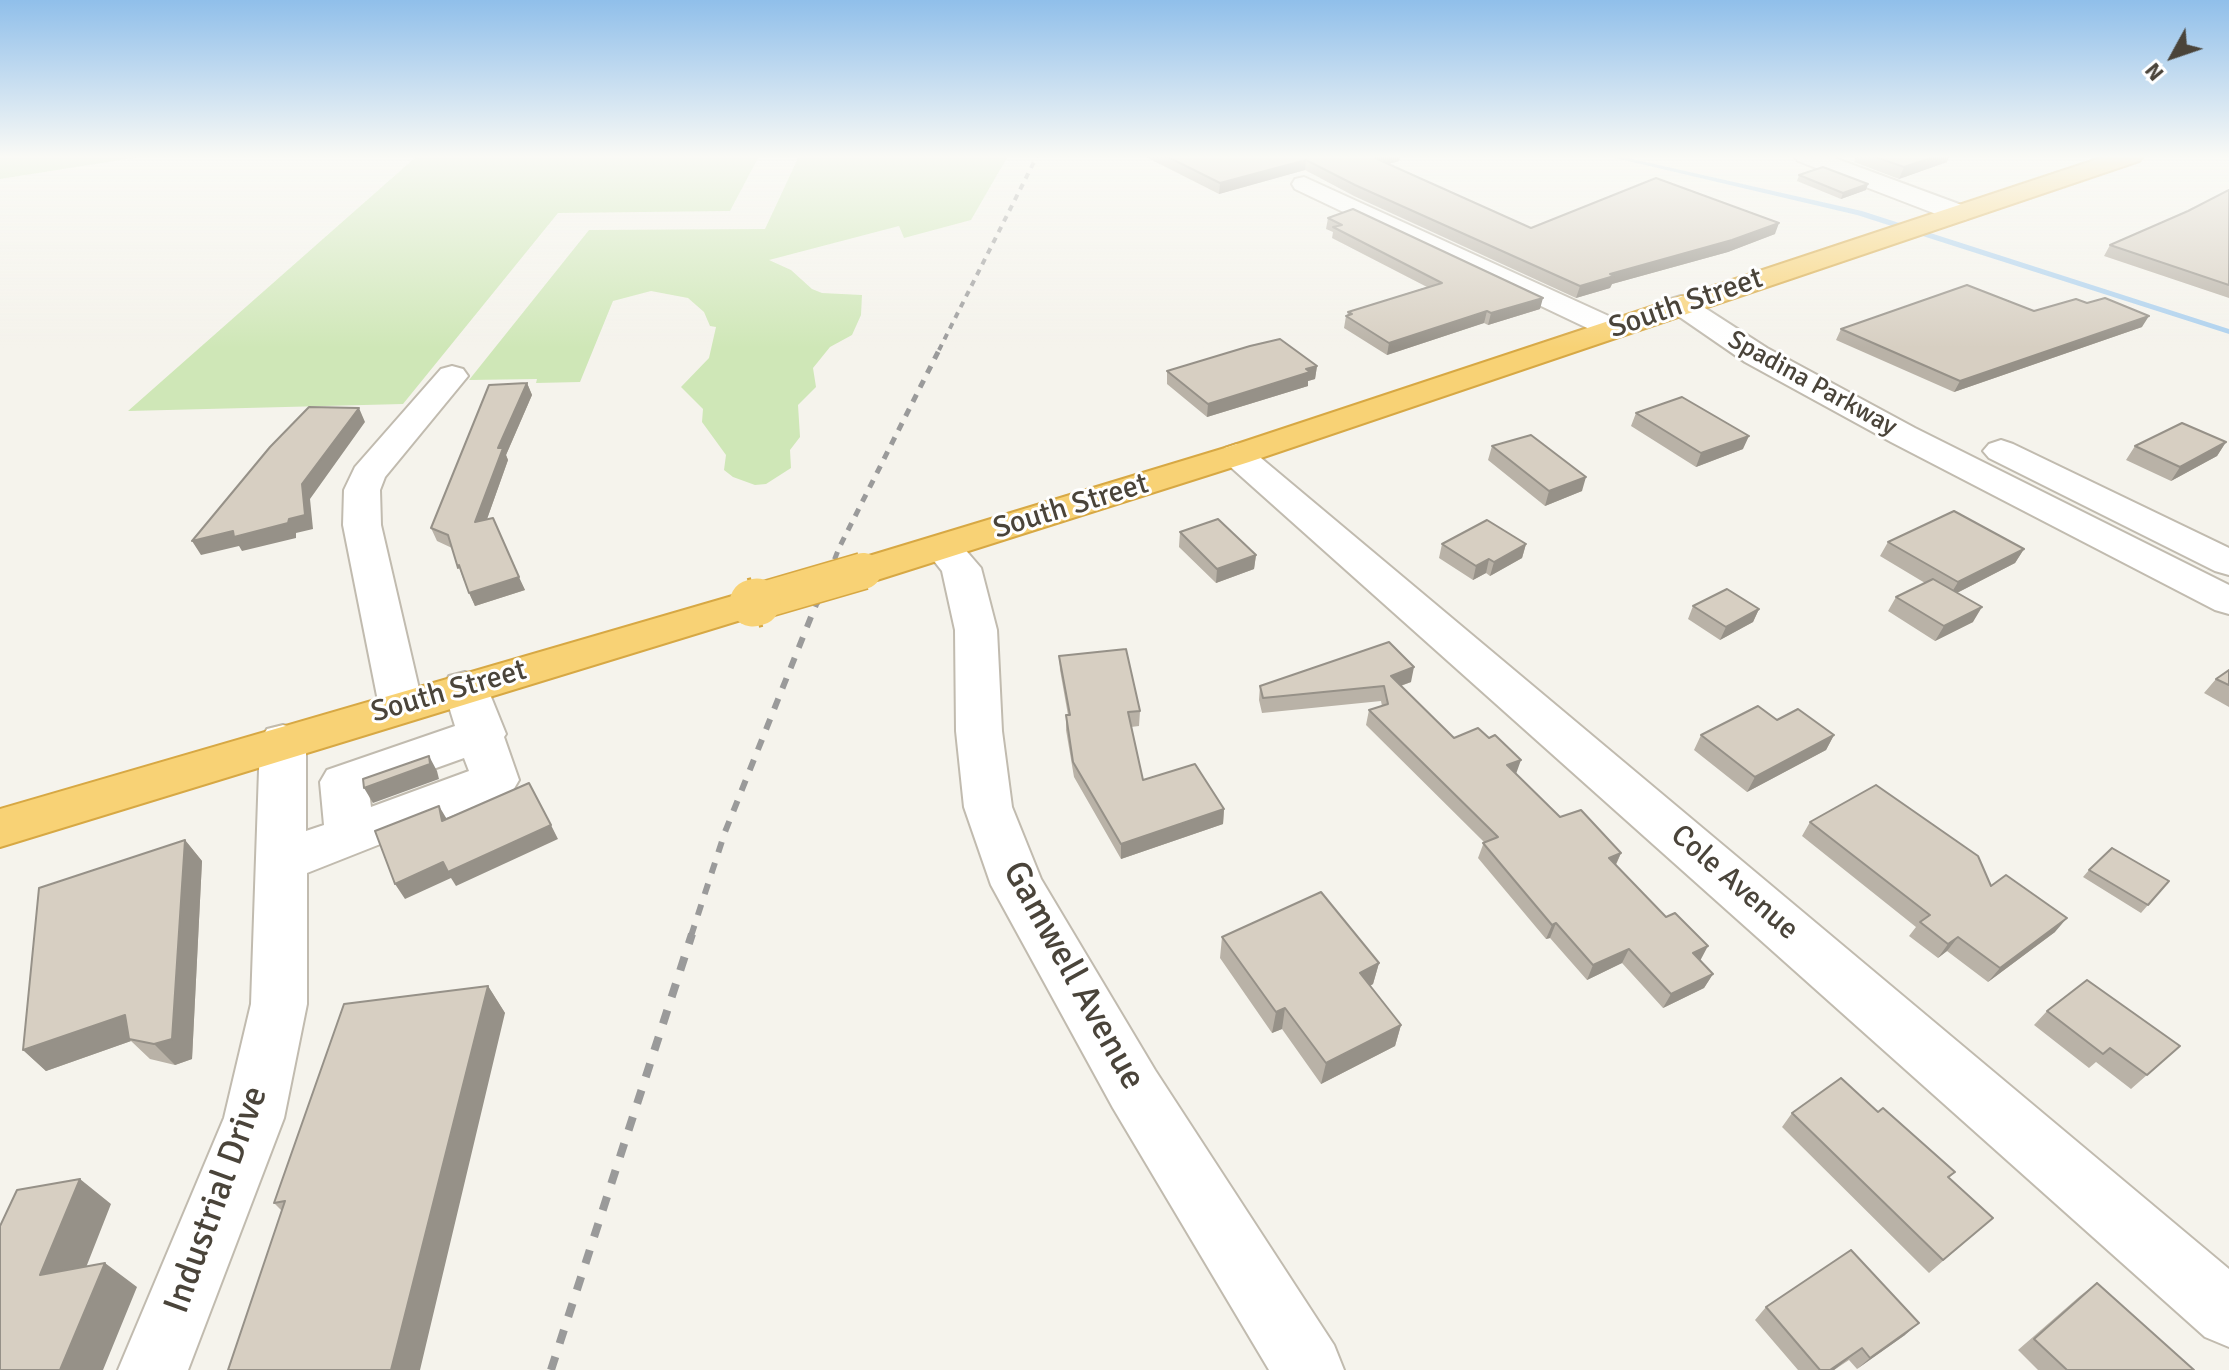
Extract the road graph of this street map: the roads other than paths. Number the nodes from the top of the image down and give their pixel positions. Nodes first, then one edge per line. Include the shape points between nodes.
1 (1381, 220) edge
2 (1937, 220) edge
3 (1681, 305) junction
4 (1613, 329) junction
5 (452, 376) dead end
6 (1237, 455) junction
7 (942, 547) junction
8 (2229, 563) edge
9 (2229, 601) edge
10 (465, 687) junction
11 (401, 706) junction
12 (283, 741) junction
13 (0, 828) edge
14 (280, 862) junction
15 (2229, 1313) edge
16 (153, 1370) edge
17 (1309, 1370) edge

1 - 4 street
2 - 3 highway, South Street
3 - 4 highway, South Street
3 - 8 street, Spadina Parkway via 1779,341
3 - 9 street, Spadina Parkway via 1782,370
4 - 6 highway, South Street
5 - 11 street via 368,475 362,490 362,525
6 - 7 highway, South Street
6 - 15 street, Cole Avenue
7 - 10 highway, South Street, bridge
7 - 17 street, Gamwell Avenue via 961,568 976,630 988,807 1017,885 1134,1089
10 - 11 highway, South Street
10 - 14 street via 495,780
11 - 12 highway, South Street
12 - 13 highway, South Street
12 - 14 street, Industrial Drive
14 - 16 street, Industrial Drive via 279,1004 254,1118

